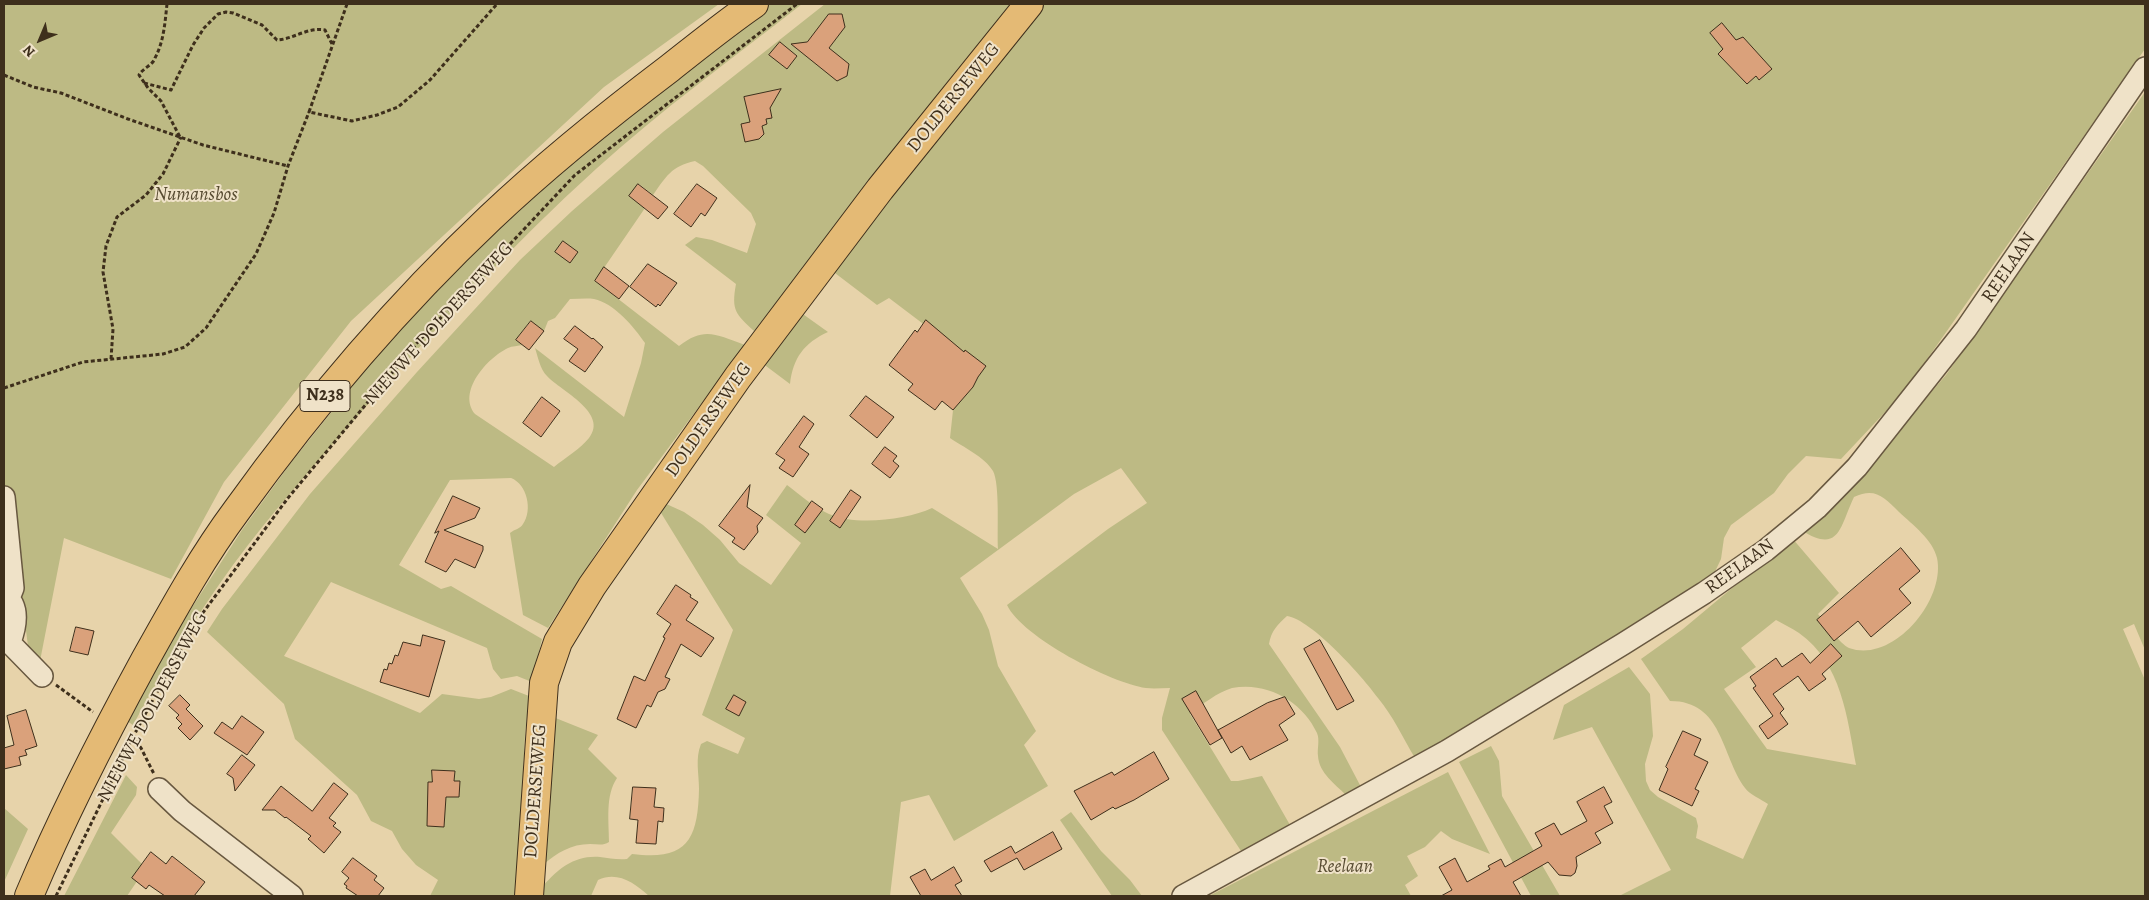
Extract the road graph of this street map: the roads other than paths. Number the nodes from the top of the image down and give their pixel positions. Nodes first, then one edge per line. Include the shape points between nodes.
1 (754, 4) edge
2 (1029, 4) edge
3 (2145, 68) edge
4 (4, 497) edge
5 (6, 596) edge
6 (7, 640) edge
7 (42, 676) road end
8 (159, 788) road end
9 (29, 896) edge
10 (292, 896) edge
11 (529, 896) edge
12 (1183, 896) edge

1 - 9 main road, NIEUWE DOLDERSEWEG / N238 via 599,122 490,218 430,277 299,428 236,511 169,617 122,730 52,843
2 - 11 main road, DOLDERSEWEG via 880,189 738,377 592,586 558,642 544,683
3 - 12 street, REELAAN via 1966,330 1857,467 1817,508 1766,550 1614,650 1447,751
4 - 5 street via 13,588
5 - 6 street via 15,611 16,627
6 - 7 street
8 - 10 street via 182,811

